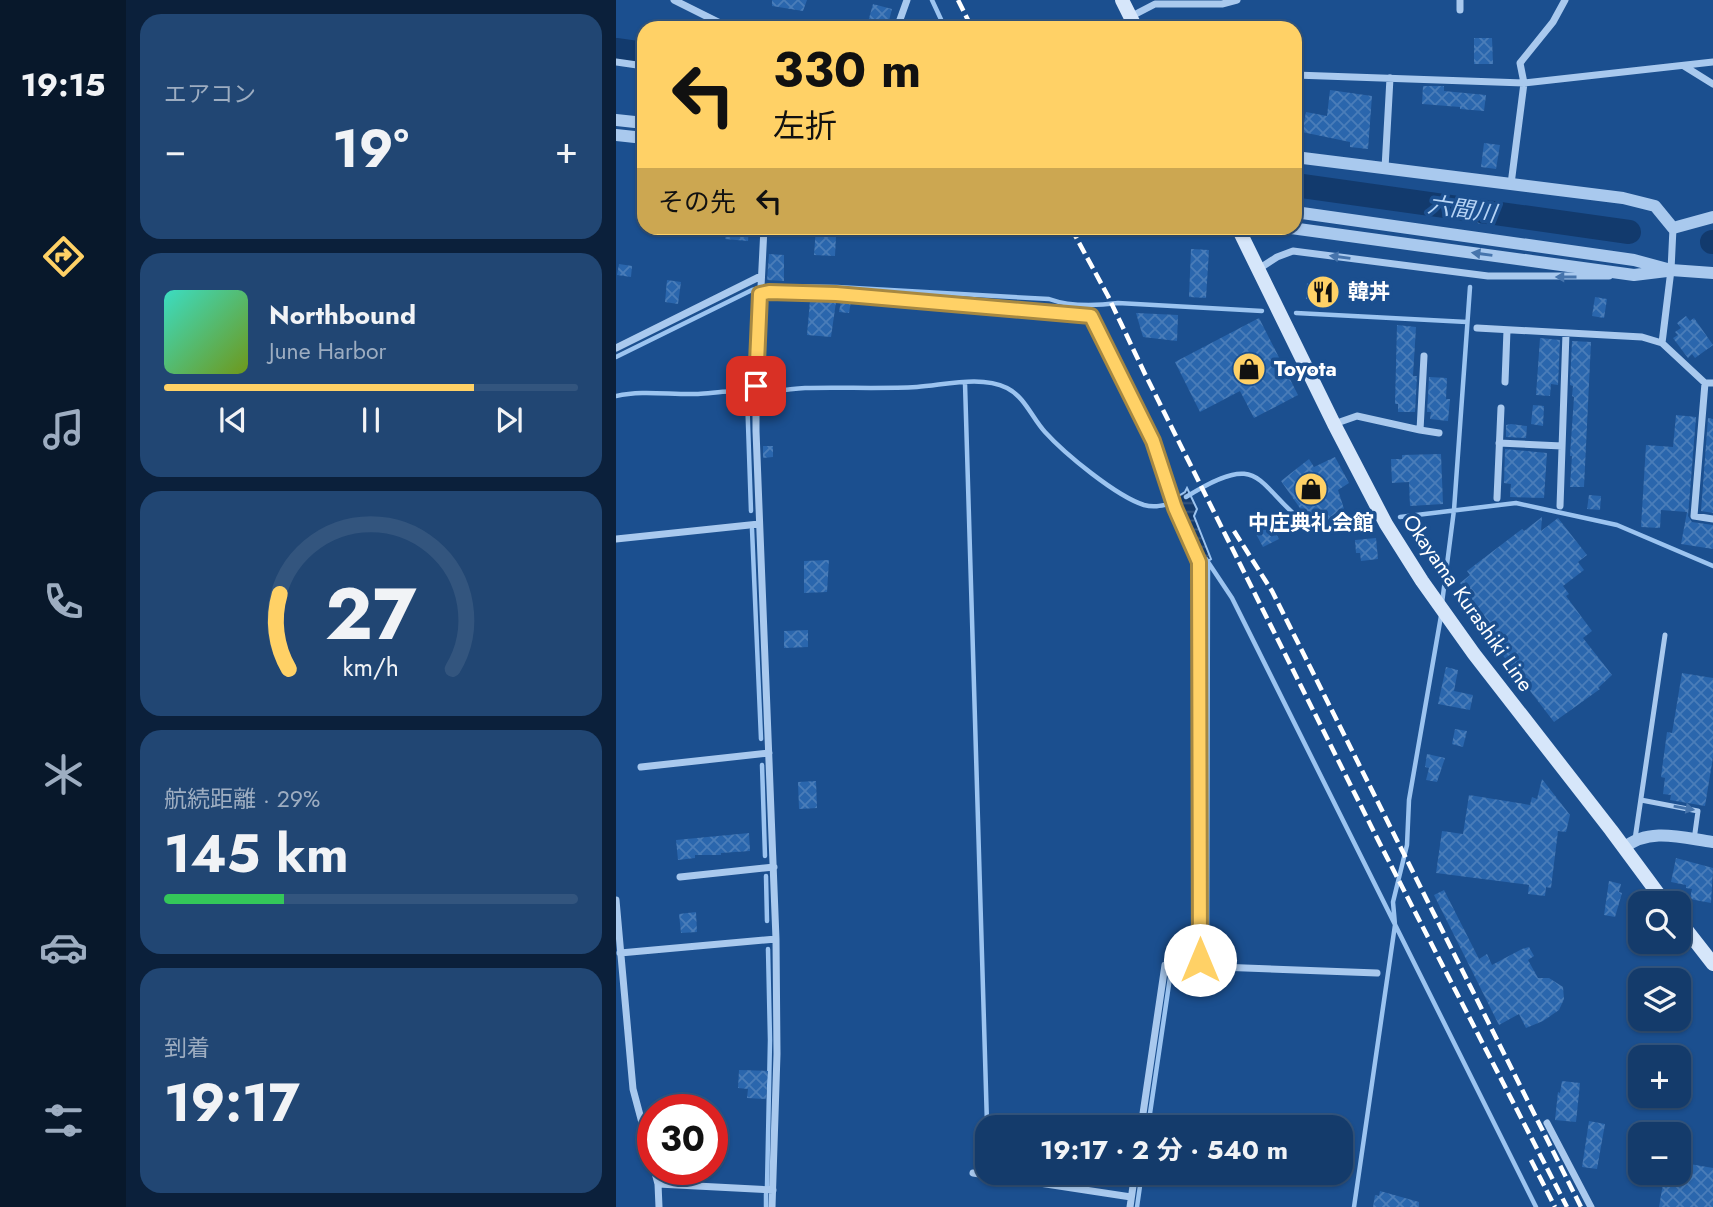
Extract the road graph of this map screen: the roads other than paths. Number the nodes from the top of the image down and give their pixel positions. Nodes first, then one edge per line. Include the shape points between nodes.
1 (907, 0) edge
2 (1122, 0) edge
3 (1237, 0) edge
4 (1460, 0) edge
5 (1565, 0) edge
6 (678, 1) edge
7 (1460, 10) dead end
8 (717, 21) edge
9 (900, 21) edge
10 (1132, 21) edge
11 (1134, 21) edge
12 (616, 62) edge
13 (1713, 62) edge
14 (637, 65) edge
15 (1684, 65) junction
16 (1302, 75) edge
17 (1390, 78) junction
18 (1524, 83) junction
19 (1713, 85) edge
20 (616, 120) edge
21 (637, 122) edge
22 (616, 135) edge
23 (637, 137) edge
24 (1302, 157) edge
25 (1385, 168) junction
26 (1511, 184) junction
27 (1302, 213) edge
28 (1713, 217) edge
29 (1673, 229) junction
30 (1302, 230) edge
31 (764, 235) edge
32 (1241, 235) edge
33 (1257, 270) junction
34 (1671, 270) junction
35 (1713, 273) edge
36 (1634, 275) junction
37 (761, 286) junction
38 (1477, 328) dead end
39 (1507, 330) junction
40 (1566, 332) junction
41 (1662, 343) junction
42 (616, 348) edge
43 (1424, 356) dead end
44 (1505, 382) dead end
45 (1709, 383) edge
46 (1501, 408) dead end
47 (1335, 425) junction
48 (1420, 430) junction
49 (1438, 433) dead end
50 (1499, 443) junction
51 (1562, 446) junction
52 (1497, 498) dead end
53 (1560, 506) dead end
54 (1713, 519) edge
55 (759, 524) junction
56 (616, 539) edge
57 (1665, 635) dead end
58 (769, 753) junction
59 (641, 767) dead end
60 (1641, 800) junction
61 (1694, 840) junction
62 (1713, 842) edge
63 (1629, 843) junction
64 (774, 867) junction
65 (680, 877) dead end
66 (1658, 891) edge
67 (616, 900) edge
68 (1691, 936) edge
69 (776, 939) junction
70 (620, 953) junction
71 (1200, 961) junction
72 (1713, 964) edge
73 (1377, 973) dead end
74 (637, 1105) edge
75 (1143, 1115) edge
76 (1547, 1123) dead end
77 (973, 1173) dead end
78 (658, 1185) edge
79 (677, 1185) edge
80 (1133, 1185) edge
81 (773, 1190) junction
82 (1131, 1197) junction
83 (659, 1207) edge
84 (772, 1207) edge
85 (1129, 1207) edge
86 (1591, 1207) edge

1 - 9 street
2 - 10 main road
3 - 11 street via 1154,4
4 - 7 street
5 - 18 street via 1520,63
6 - 8 street
12 - 14 street
13 - 15 street
15 - 18 street
15 - 19 street
16 - 17 street
17 - 18 street
17 - 25 street
18 - 26 street
20 - 21 street
22 - 23 street
24 - 25 street
25 - 26 street
26 - 29 street via 1645,202 1655,206
27 - 34 street via 1634,260
28 - 29 street
29 - 34 street
36 -> 30 street
31 - 37 street
32 - 33 main road, Okayama Kurashiki Line
36 -> 33 street via 1488,276 1293,251
33 - 47 main road, Okayama Kurashiki Line
34 - 35 street
34 - 36 street
34 - 41 street
37 - 42 street
37 - 55 street via 756,390
37 - 71 street via 769,292 1091,316 1153,441 1199,562
38 - 39 street
39 - 40 street
39 - 44 street
40 - 41 street via 1643,337
40 - 51 street
41 - 45 street
43 - 48 street
45 - 54 street via 1693,516
46 - 50 street
47 - 48 street via 1357,416
47 - 63 main road, Okayama Kurashiki Line via 1387,524 1448,619
48 - 49 street
50 - 51 street
50 - 52 street
51 - 53 street
55 - 56 street
55 - 58 street
57 - 60 lane
58 - 59 street
58 - 64 street
60 -> 61 lane via 1698,811
60 - 63 lane
61 - 62 street
61 - 63 street via 1662,835
63 - 66 main road, Okayama Kurashiki Line
64 - 65 street
64 - 69 street
67 - 70 street
68 - 72 main road
69 - 70 street
69 - 81 street
70 - 74 street
71 - 73 street
71 - 75 street via 1165,965
76 - 86 street
77 - 82 street
78 - 83 street
79 - 81 street
80 - 82 street
81 - 84 street
82 - 85 street

